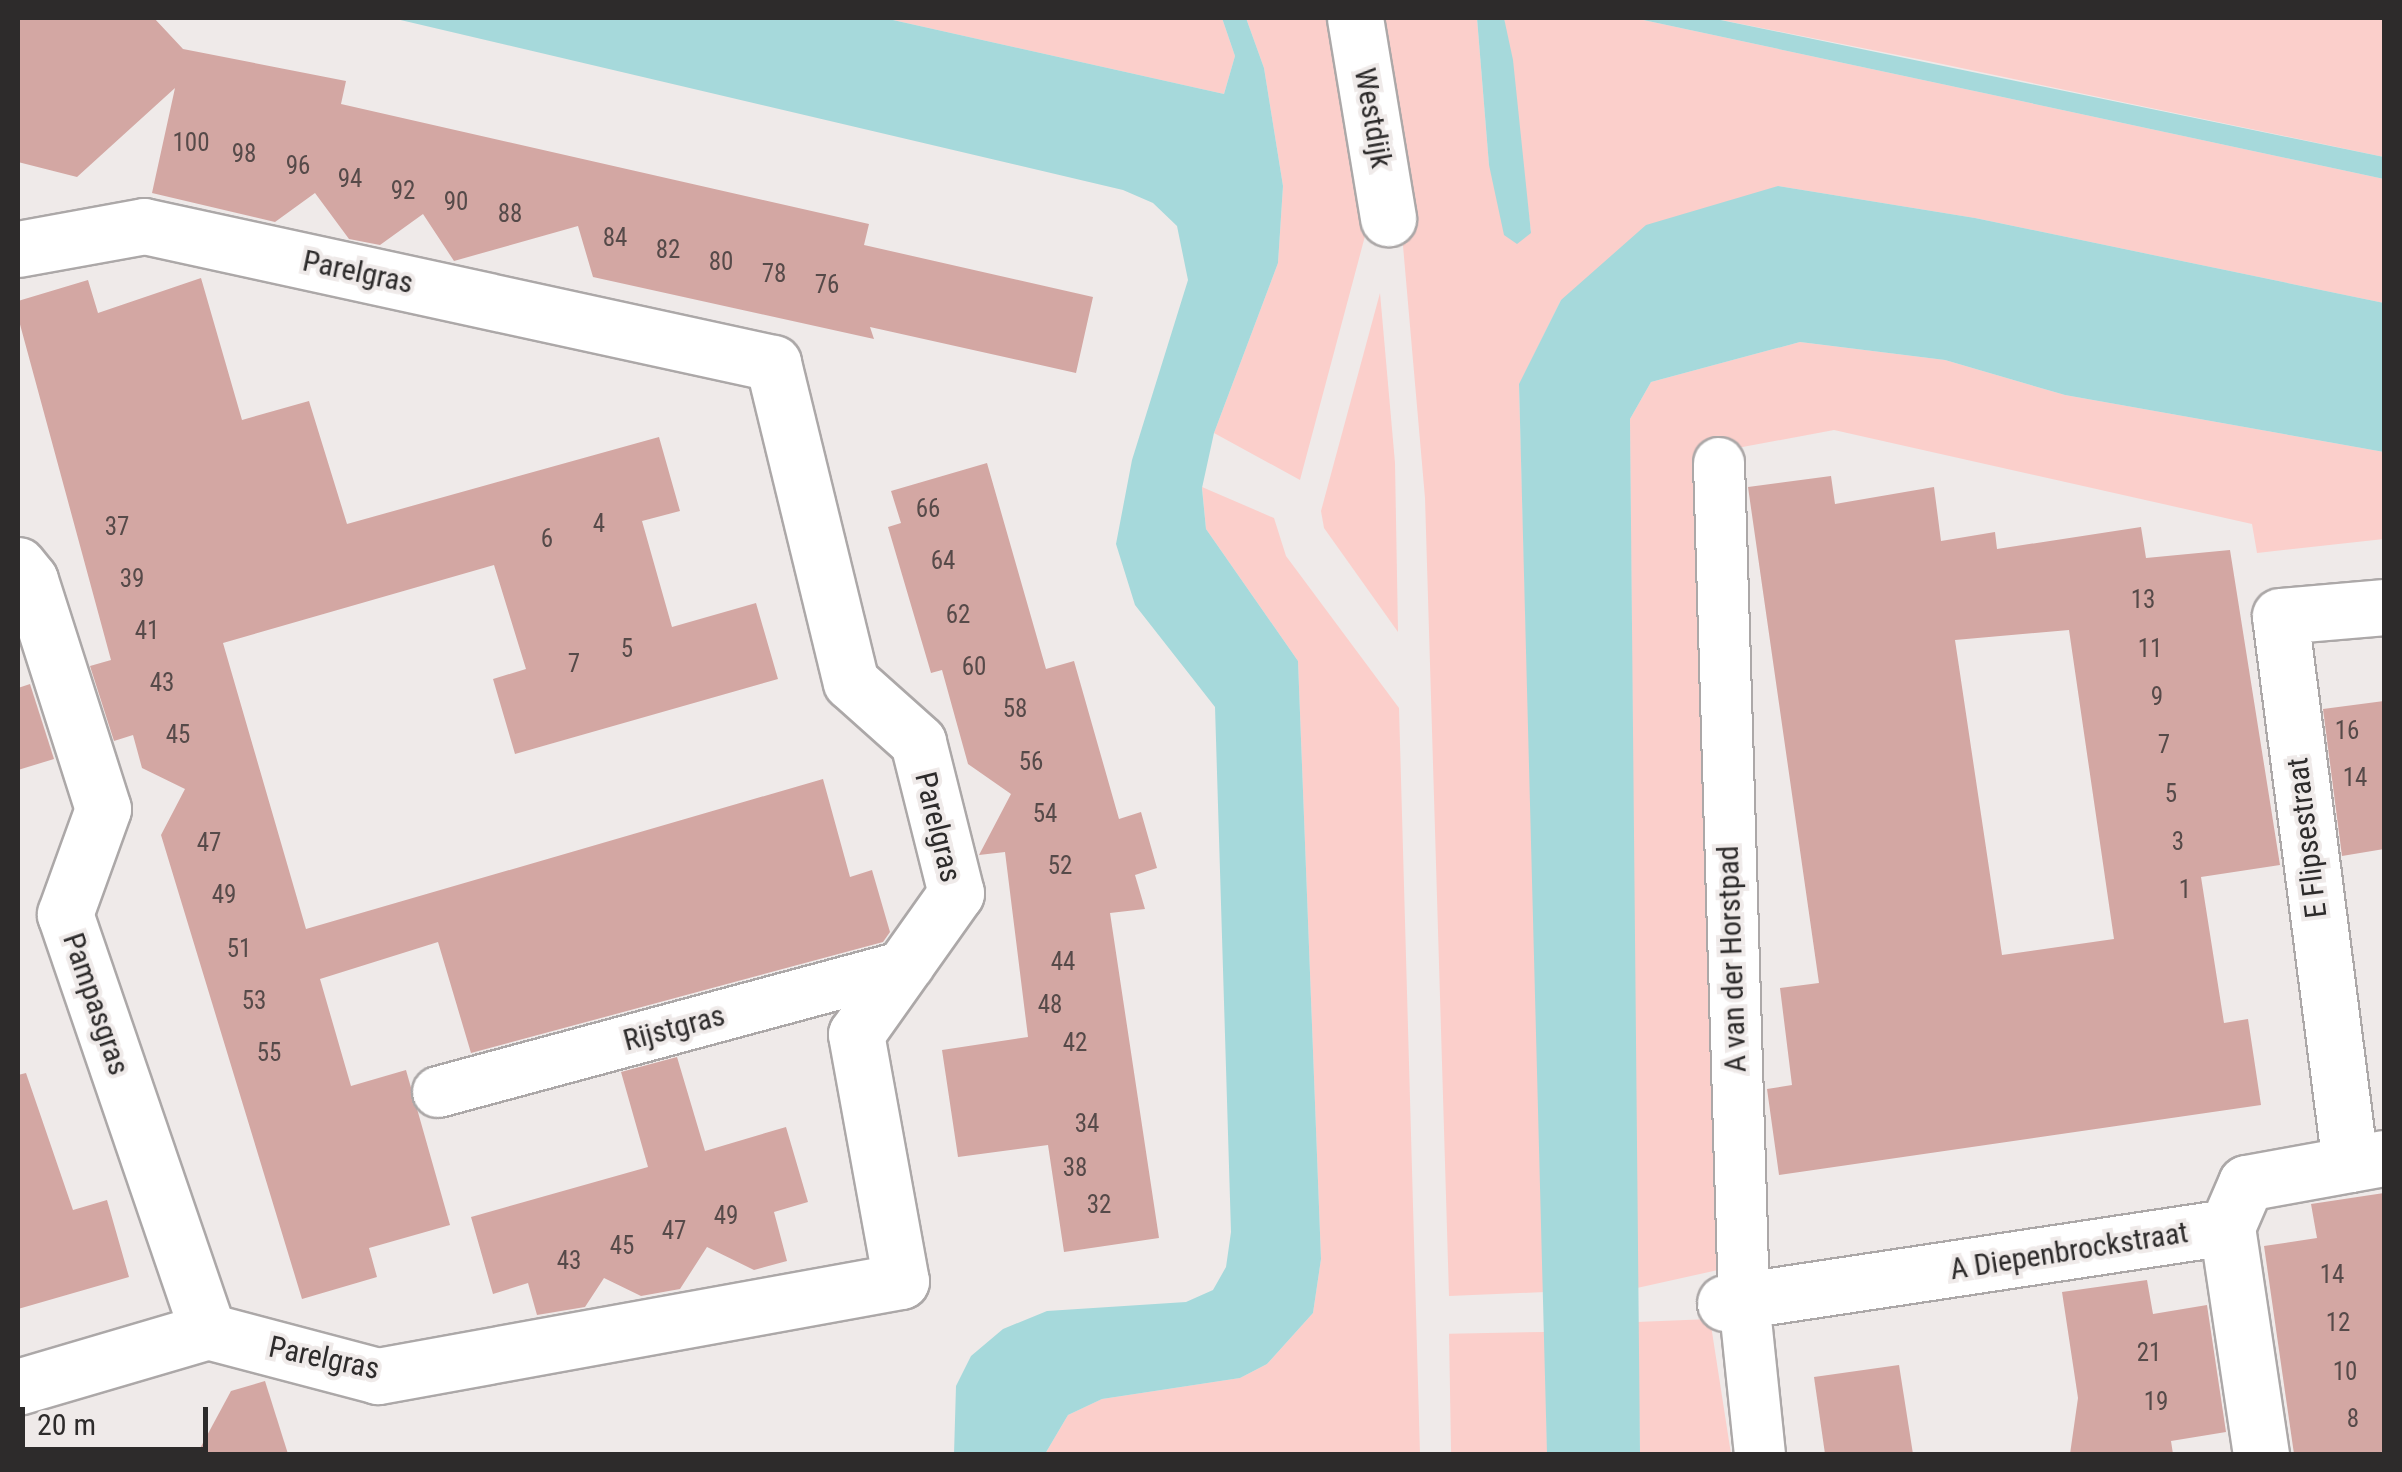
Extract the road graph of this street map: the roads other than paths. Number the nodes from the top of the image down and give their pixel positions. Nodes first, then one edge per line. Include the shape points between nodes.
1 (1355, 18) edge
2 (1388, 218) dead end
3 (18, 250) edge
4 (1719, 462) dead end
5 (18, 565) edge
6 (2384, 607) edge
7 (909, 965) junction
8 (438, 1092) dead end
9 (2367, 1161) edge
10 (2227, 1228) junction
11 (1735, 1301) junction
12 (208, 1331) junction
13 (18, 1387) edge
14 (1760, 1454) edge
15 (2261, 1454) edge

1 - 2 street, Westdijk
3 - 7 street, Parelgras via 144,226 772,364 851,682 918,742 956,893
4 - 11 street, A van der Horstpad
5 - 12 street, Pampasgras via 30,580 103,809 65,914
6 - 9 street, E Flipsestraat via 2280,616
7 - 8 street, Rijstgras
7 - 12 street, Parelgras via 856,1034 901,1281 378,1376
9 - 10 street, A Diepenbrockstraat via 2246,1183
10 - 11 street, A Diepenbrockstraat
10 - 15 street
11 - 14 street, A van der Horstpad
12 - 13 street

